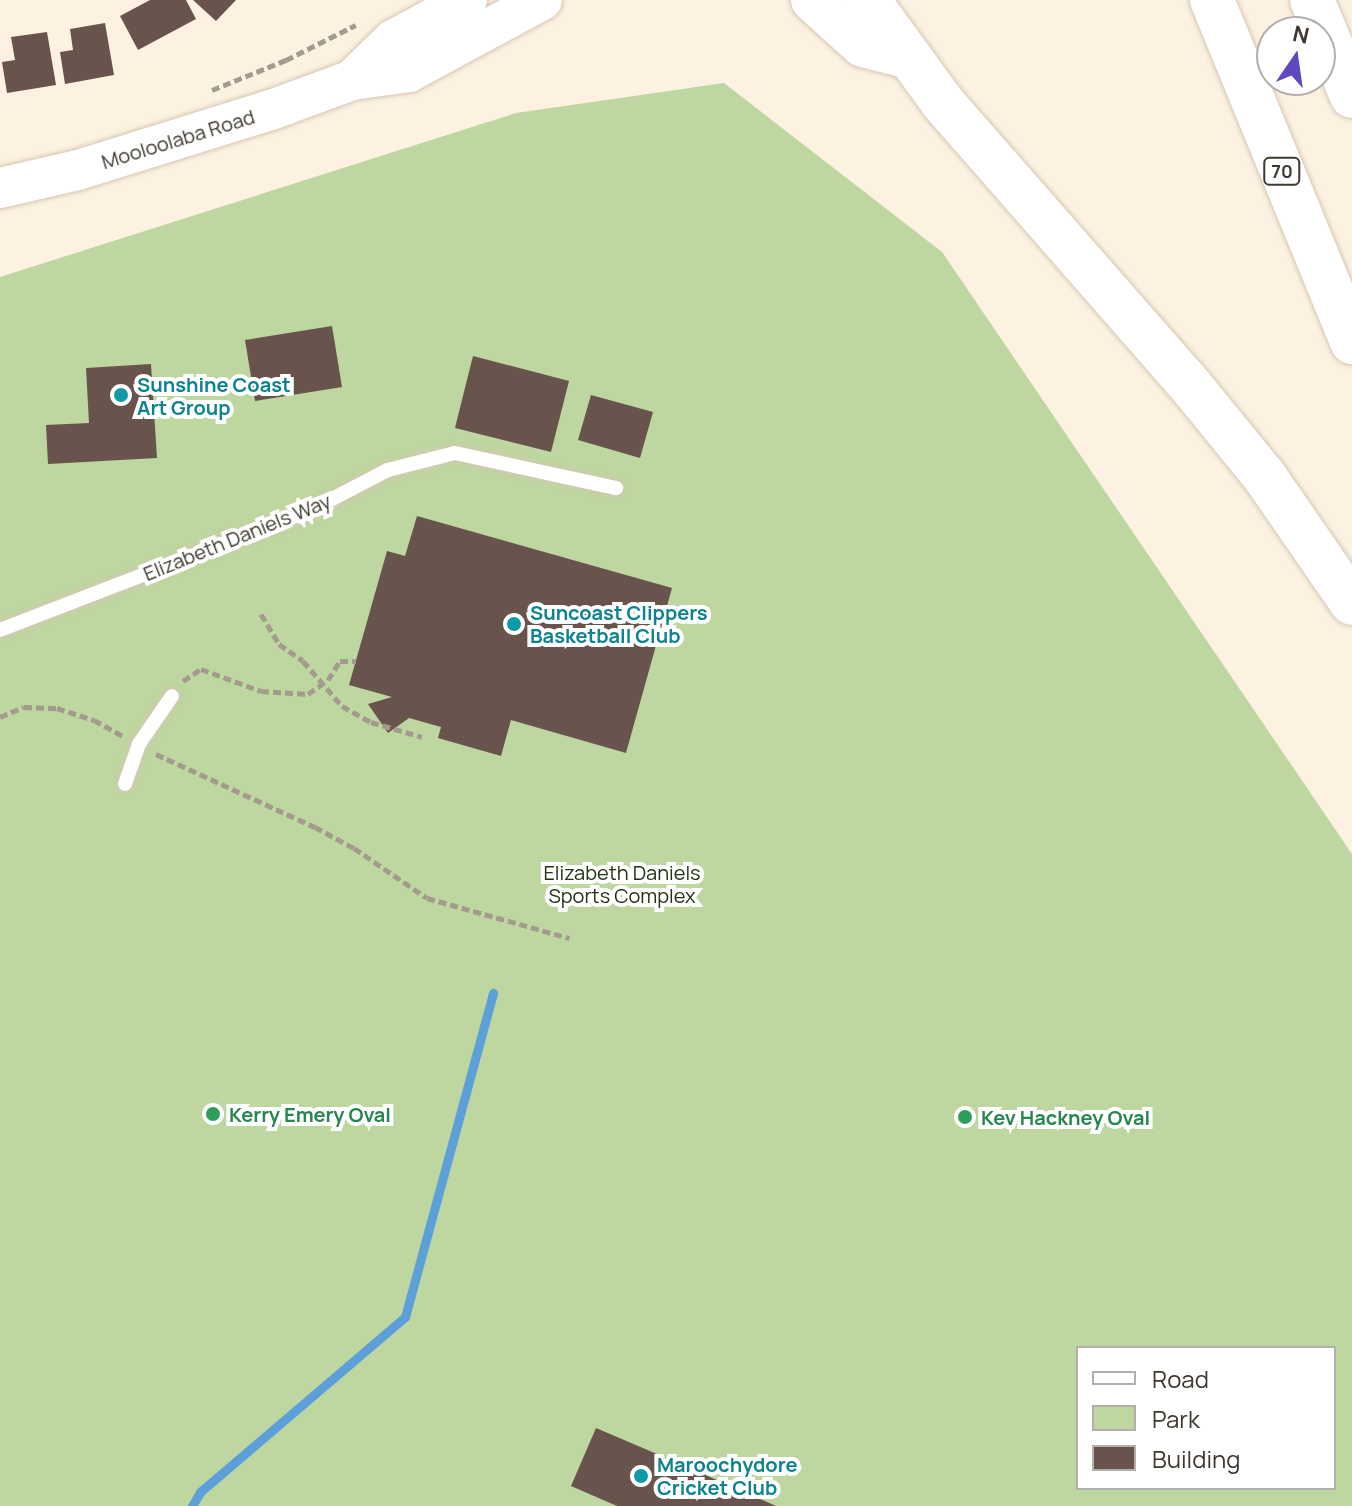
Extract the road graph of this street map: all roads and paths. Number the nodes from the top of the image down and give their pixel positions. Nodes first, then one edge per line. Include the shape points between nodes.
1 (467, 0) edge
2 (542, 0) edge
3 (813, 0) edge
4 (868, 0) edge
5 (1212, 0) edge
6 (1312, 0) edge
7 (367, 20) dead end
8 (906, 56) junction
9 (352, 80) junction
10 (203, 94) dead end
11 (1352, 96) edge
12 (0, 188) edge
13 (1352, 342) edge
14 (616, 488) dead end
15 (1352, 603) edge
16 (261, 614) dead end
17 (0, 630) edge
18 (356, 661) dead end
19 (322, 686) junction
20 (176, 690) joint
21 (0, 717) edge
22 (377, 717) dead end
23 (369, 721) junction
24 (422, 737) dead end
25 (139, 744) junction
26 (125, 784) dead end
27 (569, 938) dead end

1 - 9 main road, Mooloolaba Road via 393,40
2 - 9 main road, Mooloolaba Road via 409,72
3 - 8 highway via 863,45
4 - 8 highway
5 - 13 highway, 70
6 - 11 highway
7 - 10 path
8 - 15 highway via 1265,477
9 - 12 main road, Mooloolaba Road via 78,170
14 - 17 lane, Elizabeth Daniels Way via 455,453 388,470 311,510
16 - 19 path via 279,644 303,661
18 - 19 path via 340,661
19 - 20 path via 308,694 279,695 201,669 188,674
19 - 23 path via 342,706
20 - 25 lane
21 - 25 path via 24,707 57,708
22 - 23 path
23 - 24 path
25 - 26 lane
25 - 27 path via 315,827 427,898

